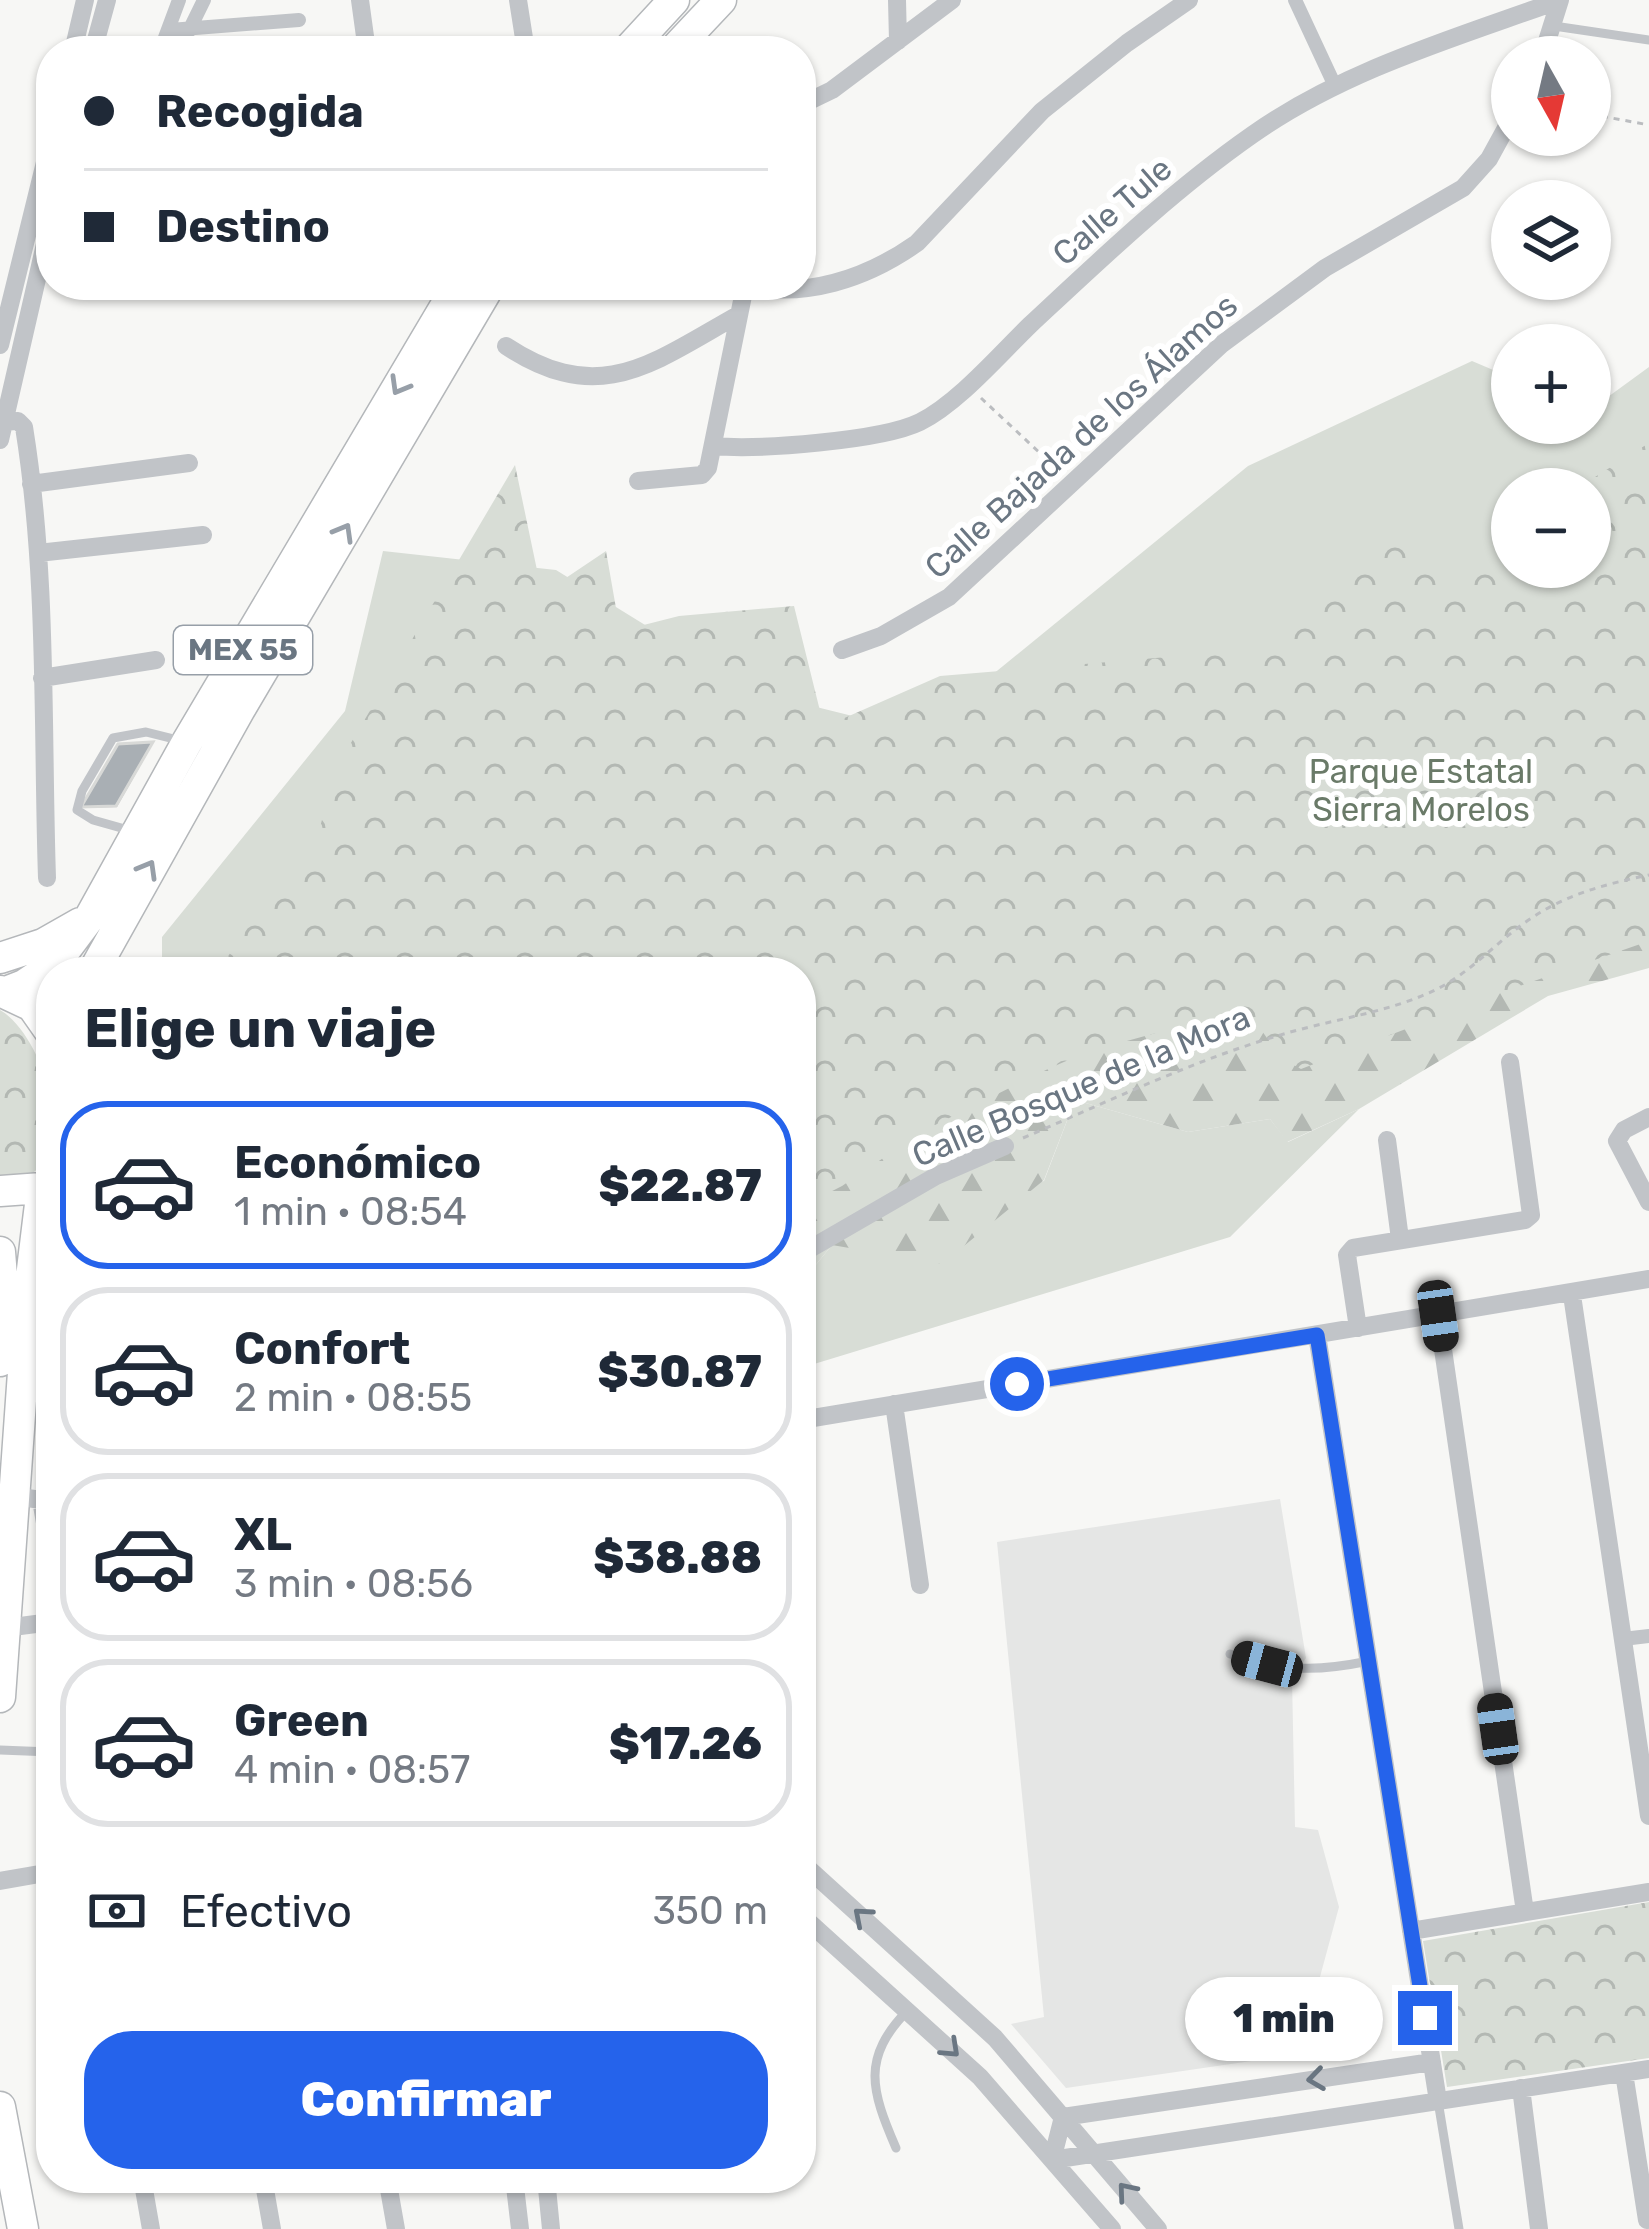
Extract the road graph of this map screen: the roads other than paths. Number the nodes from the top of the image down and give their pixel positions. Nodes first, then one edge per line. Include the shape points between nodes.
1 (85, 0) edge
2 (106, 0) edge
3 (179, 0) edge
4 (204, 0) edge
5 (360, 0) edge
6 (518, 0) edge
7 (674, 0) edge
8 (722, 0) edge
9 (897, 0) edge
10 (952, 0) edge
11 (1189, 0) edge
12 (1295, 0) edge
13 (1560, 0) edge
14 (299, 20) dead end
15 (1554, 26) junction
16 (170, 30) junction
17 (190, 31) junction
18 (77, 36) edge
19 (97, 36) edge
20 (167, 36) edge
21 (187, 36) edge
22 (365, 36) edge
23 (524, 36) edge
24 (641, 36) edge
25 (687, 36) edge
26 (1550, 36) edge
27 (898, 40) junction
28 (1649, 40) edge
29 (1335, 86) junction
30 (816, 98) edge
31 (1491, 155) edge
32 (36, 199) edge
33 (816, 286) edge
34 (39, 300) edge
35 (449, 300) edge
36 (481, 300) edge
37 (741, 300) edge
38 (738, 315) junction
39 (0, 345) edge
40 (506, 346) dead end
41 (2, 428) edge
42 (713, 446) junction
43 (189, 463) dead end
44 (638, 481) dead end
45 (31, 484) junction
46 (203, 535) dead end
47 (38, 553) junction
48 (842, 650) dead end
49 (157, 660) dead end
50 (42, 678) junction
51 (187, 742) junction
52 (137, 832) junction
53 (47, 878) dead end
54 (90, 917) junction
55 (59, 957) edge
56 (101, 957) edge
57 (0, 958) edge
58 (36, 977) edge
59 (3, 991) edge
60 (36, 1012) edge
61 (1510, 1062) dead end
62 (1649, 1117) edge
63 (1387, 1140) dead end
64 (1005, 1146) road end
65 (36, 1186) edge
66 (0, 1191) edge
67 (1649, 1202) edge
68 (1400, 1239) junction
69 (816, 1245) edge
70 (36, 1250) edge
71 (1, 1268) edge
72 (1649, 1279) edge
73 (1571, 1295) junction
74 (1438, 1316) junction
75 (1358, 1328) junction
76 (1317, 1335) junction
77 (0, 1361) edge
78 (894, 1404) junction
79 (816, 1417) edge
80 (14, 1496) junction
81 (36, 1499) edge
82 (920, 1585) dead end
83 (36, 1624) edge
84 (5, 1628) junction
85 (1649, 1636) edge
86 (1623, 1639) junction
87 (1230, 1654) dead end
88 (1369, 1661) junction
89 (0, 1697) edge
90 (0, 1750) edge
91 (36, 1751) edge
92 (1649, 1816) edge
93 (36, 1875) edge
94 (816, 1875) edge
95 (0, 1881) edge
96 (1649, 1892) edge
97 (1525, 1912) junction
98 (816, 1928) edge
99 (1411, 1931) junction
100 (908, 2010) junction
101 (1432, 2062) junction
102 (1649, 2068) edge
103 (1624, 2073) junction
104 (1521, 2088) junction
105 (1438, 2101) junction
106 (0, 2107) edge
107 (1064, 2116) junction
108 (896, 2148) dead end
109 (1093, 2152) junction
110 (1052, 2160) junction
111 (145, 2193) edge
112 (266, 2193) edge
113 (390, 2193) edge
114 (516, 2193) edge
115 (547, 2193) edge
116 (1647, 2220) edge
117 (23, 2229) edge
118 (151, 2229) edge
119 (272, 2229) edge
120 (396, 2229) edge
121 (520, 2229) edge
122 (551, 2229) edge
123 (1112, 2229) edge
124 (1158, 2229) edge
125 (1459, 2229) edge
126 (1539, 2229) edge

1 - 18 street
2 - 19 street
3 - 16 street
4 - 17 street
5 - 22 street
6 - 23 street
7 - 24 highway
8 - 25 highway
9 - 27 street
10 - 27 street
11 - 33 street via 1042,111 916,243 867,273
12 - 29 street
13 - 15 street
13 - 29 street, Calle Tule
14 - 17 street
15 - 26 street
15 - 28 lane
16 - 17 street
16 - 20 street
17 - 21 street
27 - 30 street
29 - 42 street, Calle Tule via 1213,163 934,413 905,428 778,447
31 - 48 street, Calle Bajada de los Álamos via 1463,188 1325,268 1222,344 949,597
32 - 39 street
34 - 41 street
35 -> 51 highway, MEX 55
56 -> 36 highway, MEX 55
37 - 38 street
38 - 40 street via 656,361 602,377 554,372
38 - 42 street
41 - 45 street via 18,421 24,427
42 - 44 street via 702,475
43 - 45 street
45 - 47 street
46 - 47 street
47 - 50 street
49 - 50 street
50 - 53 street
51 - 52 highway, MEX 55
51 - 52 lane via 130,734 113,738 99,760 77,809
52 - 54 highway, MEX 55
54 - 55 highway, MEX 55
54 - 57 highway
58 - 59 highway, MEX 55
59 - 60 highway
61 - 68 street via 1532,1215
62 - 67 street via 1617,1141
63 - 68 street
64 - 69 street, Calle Bosque de la Mora
65 - 66 highway
68 - 75 street via 1347,1255
70 - 80 highway
71 - 77 highway
72 - 73 street
73 - 74 street
73 - 86 street
74 - 75 street
74 - 97 street
75 - 76 street
76 - 78 street
76 - 88 street
78 - 79 street
78 - 82 street
80 - 81 street
80 - 84 highway
83 - 84 street
84 - 89 highway
85 - 86 street
86 - 92 street
87 - 88 lane via 1288,1670
88 - 99 street
90 - 91 lane
93 - 95 street
107 -> 94 street via 967,2010
96 - 97 street
97 - 99 street
98 - 100 street
99 - 101 street
100 - 108 lane via 876,2053 879,2108
100 -> 110 street
101 - 105 street
101 -> 107 street
102 - 103 street
103 - 104 street
103 - 116 street
104 - 105 street
104 - 126 street
105 - 109 street
105 - 125 lane
106 - 117 highway
107 - 109 street
107 - 110 street
109 - 110 street
124 -> 109 street
110 - 123 street
111 - 118 street
112 - 119 street
113 - 120 street
114 - 121 street
115 - 122 street

